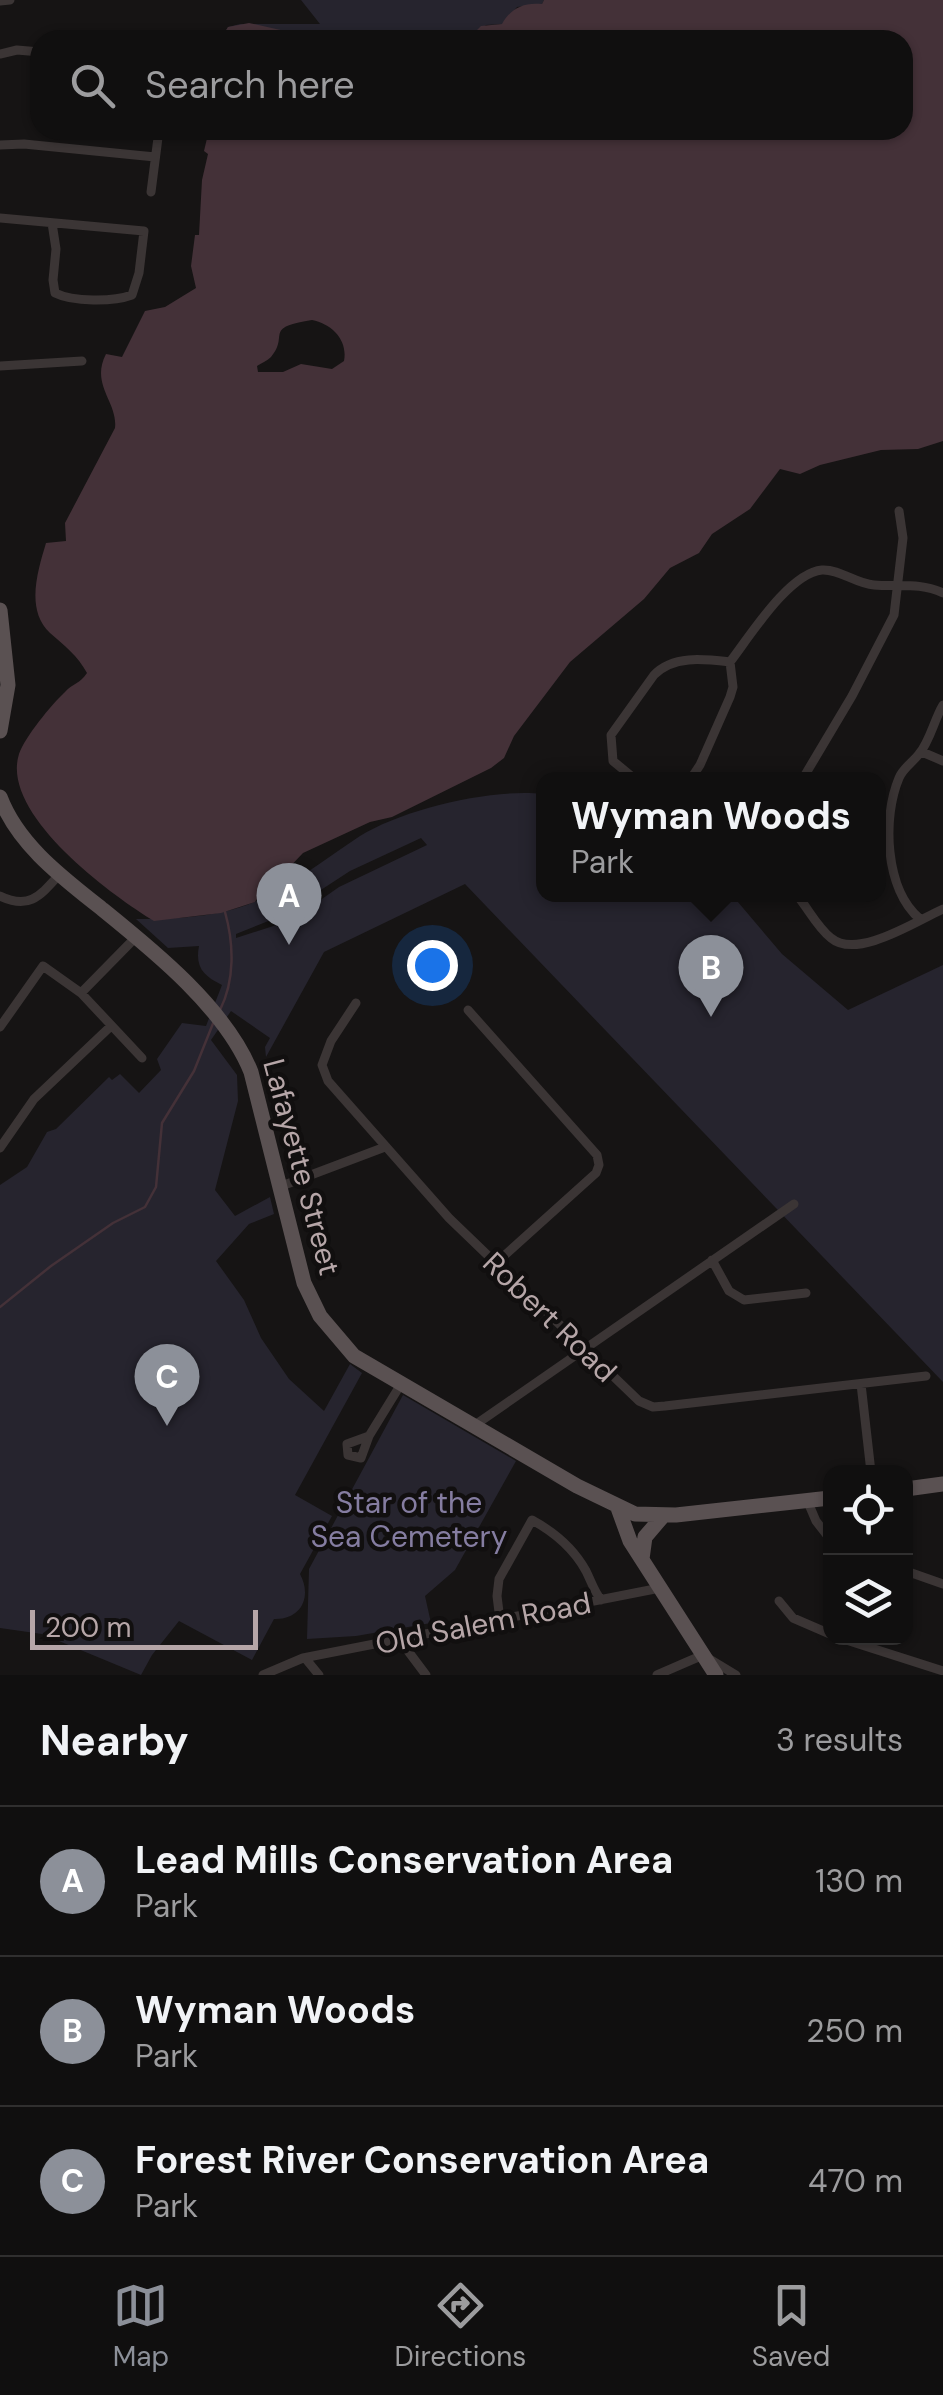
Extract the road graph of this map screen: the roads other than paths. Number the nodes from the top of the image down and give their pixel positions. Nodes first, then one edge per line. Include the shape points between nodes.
1 (10, 0) edge
2 (0, 1) edge
3 (30, 51) edge
4 (0, 54) edge
5 (157, 140) edge
6 (0, 146) edge
7 (155, 156) junction
8 (151, 192) dead end
9 (0, 218) edge
10 (52, 223) junction
11 (82, 361) dead end
12 (0, 366) edge
13 (899, 511) dead end
14 (897, 585) junction
15 (943, 592) edge
16 (0, 610) edge
17 (730, 662) junction
18 (943, 705) edge
19 (0, 730) edge
20 (922, 752) junction
21 (943, 761) edge
22 (626, 772) edge
23 (696, 772) edge
24 (807, 772) edge
25 (0, 797) edge
26 (58, 874) junction
27 (0, 896) edge
28 (802, 902) edge
29 (943, 909) edge
30 (920, 919) junction
31 (136, 937) junction
32 (81, 993) junction
33 (356, 1003) dead end
34 (468, 1010) dead end
35 (111, 1026) junction
36 (0, 1027) edge
37 (142, 1058) dead end
38 (386, 1147) junction
39 (0, 1148) edge
40 (279, 1187) junction
41 (794, 1204) dead end
42 (712, 1260) junction
43 (494, 1264) junction
44 (806, 1293) dead end
45 (584, 1350) junction
46 (926, 1376) dead end
47 (400, 1384) junction
48 (861, 1384) junction
49 (475, 1425) junction
50 (369, 1436) dead end
51 (870, 1465) edge
52 (943, 1484) edge
53 (913, 1488) edge
54 (823, 1499) edge
55 (808, 1500) junction
56 (618, 1508) junction
57 (635, 1514) junction
58 (663, 1516) junction
59 (823, 1530) edge
60 (642, 1558) junction
61 (913, 1573) edge
62 (943, 1584) edge
63 (661, 1588) junction
64 (601, 1600) junction
65 (779, 1601) dead end
66 (500, 1620) junction
67 (823, 1631) edge
68 (399, 1639) junction
69 (862, 1645) edge
70 (703, 1654) junction
71 (304, 1658) junction
72 (943, 1671) edge
73 (263, 1675) edge
74 (319, 1675) edge
75 (426, 1675) edge
76 (657, 1675) edge
77 (716, 1675) edge
78 (736, 1675) edge

1 - 2 street
3 - 4 street
5 - 7 street
6 - 7 street
7 - 8 street
9 - 10 street
10 - 10 street via 144,232 132,294 55,293
11 - 12 street
13 - 14 street
14 - 15 street
14 - 17 street via 866,584 828,570 806,574
14 - 24 street via 884,639
16 - 19 main road via 8,684
17 - 22 street via 678,660 654,675 610,735 612,761
17 - 23 street via 730,697
18 - 20 street
20 - 21 street
20 - 30 street via 900,776 890,840 896,885
25 - 26 main road, Lafayette Street
26 - 27 street via 29,903
26 - 31 main road, Lafayette Street
28 - 30 street via 845,945 881,938
29 - 30 street
31 - 32 street
31 - 40 main road, Lafayette Street via 244,1056
32 - 35 street
32 - 36 street via 44,967
33 - 38 street, Robert Road via 331,1041 323,1073
34 - 43 street via 599,1165
35 - 37 street
35 - 39 street via 34,1100
38 - 40 street
38 - 43 street, Robert Road
40 - 47 main road, Lafayette Street via 304,1283 320,1316 354,1356
41 - 42 street
42 - 44 street via 736,1297
42 - 45 street
43 - 45 street, Robert Road
45 - 48 street, Robert Road via 630,1395 653,1407
45 - 49 street
46 - 48 street, Robert Road
47 - 49 main road, Lafayette Street
47 - 50 street
48 - 51 street
49 - 56 main road, Lafayette Street
52 - 53 main road
54 - 55 main road, Lafayette Street
55 - 58 main road, Lafayette Street
55 - 59 street
56 - 57 main road, Lafayette Street
56 - 60 main road
57 - 58 main road, Lafayette Street
57 - 60 main road
58 - 60 main road via 646,1537
60 - 63 main road
61 - 62 street
63 - 64 street, Old Salem Road
63 - 70 main road
64 - 66 street, Old Salem Road
64 - 66 street via 569,1548 532,1520 499,1580
65 - 67 street via 794,1618
66 - 68 street, Old Salem Road
68 - 71 street, Old Salem Road
68 - 75 street
69 - 72 street
70 - 76 street
70 - 77 main road
70 - 78 street
71 - 73 street, Old Salem Road
71 - 74 street

